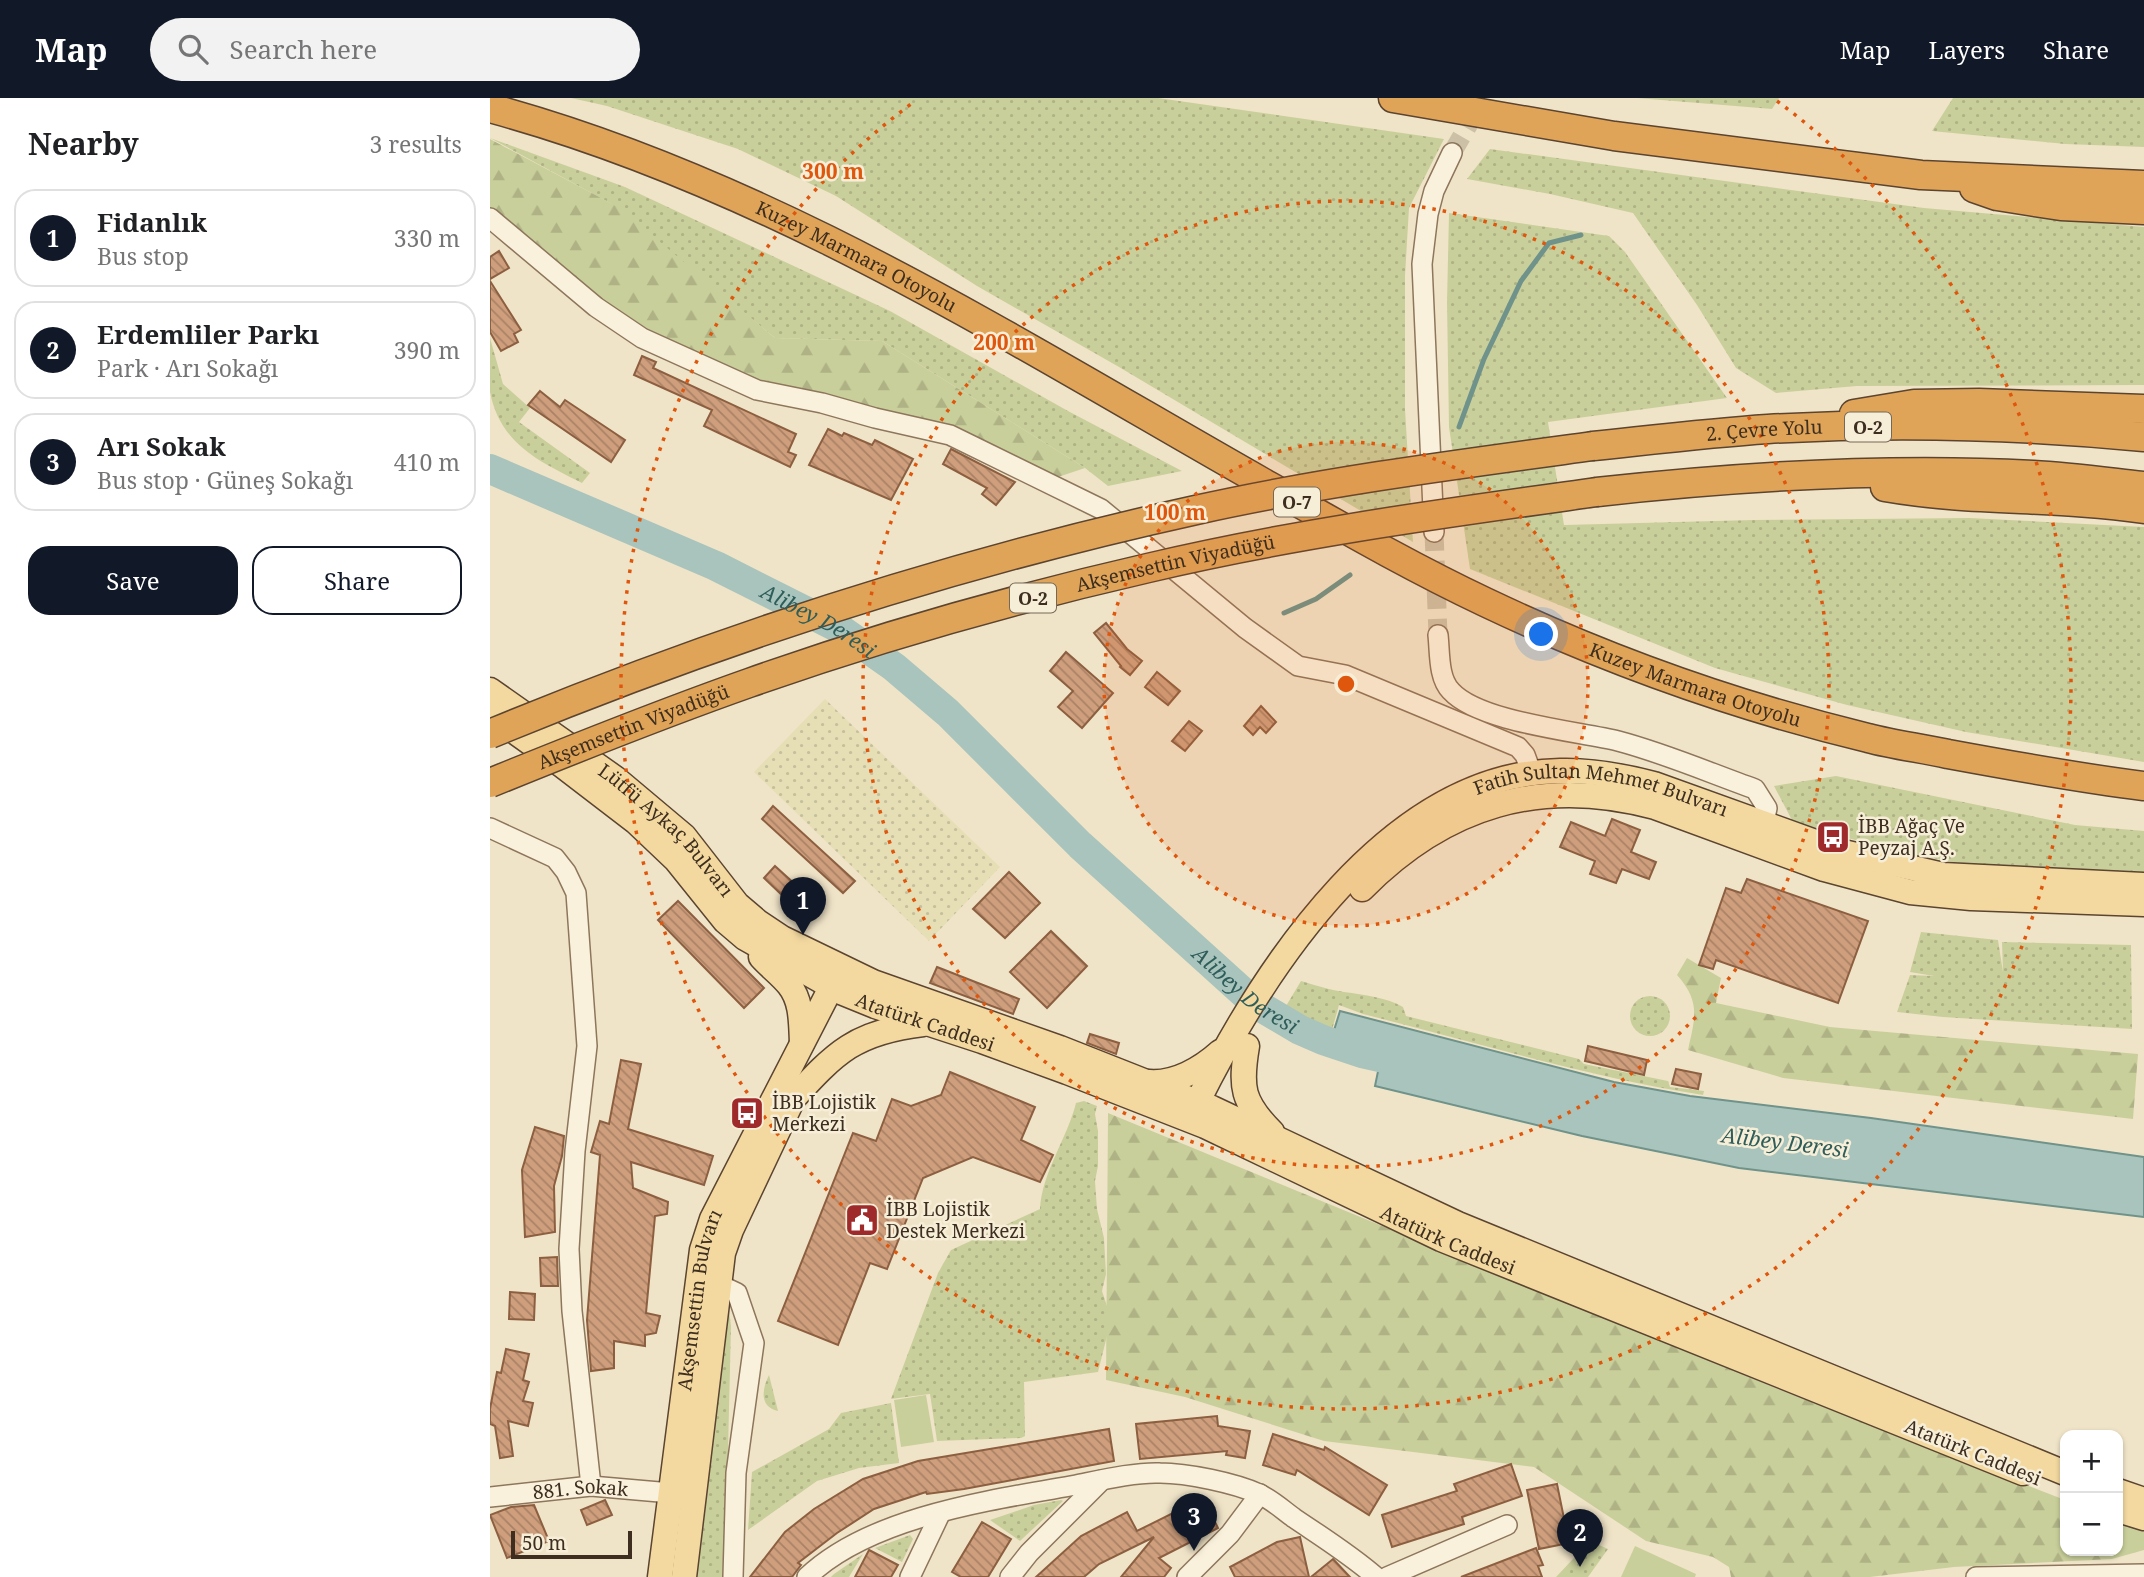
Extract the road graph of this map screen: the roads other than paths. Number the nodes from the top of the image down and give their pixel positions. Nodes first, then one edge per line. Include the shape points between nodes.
1 (1393, 98) edge
2 (490, 108) edge
3 (1452, 153) tunnel mouth
4 (1948, 178) junction
5 (2144, 186) edge
6 (2144, 210) edge
7 (490, 218) edge
8 (2144, 409) edge
9 (1807, 428) junction
10 (2144, 437) edge
11 (1817, 474) junction
12 (2144, 486) edge
13 (2144, 509) edge
14 (1434, 532) tunnel mouth
15 (1438, 635) tunnel mouth
16 (490, 690) edge
17 (1450, 691) junction
18 (1436, 713) junction
19 (490, 714) edge
20 (490, 734) edge
21 (1532, 774) junction
22 (490, 783) edge
23 (2144, 786) edge
24 (1727, 822) junction
25 (490, 828) edge
26 (1760, 834) junction
27 (2144, 885) edge
28 (2144, 904) edge
29 (745, 938) junction
30 (1283, 969) junction
31 (843, 980) junction
32 (930, 1023) junction
33 (1244, 1041) junction
34 (802, 1044) junction
35 (1142, 1091) junction
36 (792, 1100) junction
37 (1203, 1112) junction
38 (1285, 1144) junction
39 (708, 1282) junction
40 (2060, 1471) edge
41 (1102, 1480) junction
42 (591, 1486) junction
43 (2060, 1487) edge
44 (682, 1493) junction
45 (2123, 1493) edge
46 (1260, 1494) junction
47 (490, 1497) edge
48 (2144, 1500) edge
49 (2123, 1512) edge
50 (940, 1514) junction
51 (2144, 1518) edge
52 (1507, 1525) dead end
53 (2144, 1574) edge
54 (660, 1577) edge
55 (684, 1577) edge
56 (733, 1577) edge
57 (807, 1577) edge
58 (910, 1577) edge
59 (1010, 1577) edge
60 (1187, 1577) edge
61 (1376, 1577) edge
62 (1387, 1577) edge
63 (1976, 1577) edge

1 - 4 highway via 1614,136
2 - 23 highway, Kuzey Marmara Otoyolu / O-7 via 640,156 790,220 1002,334 1365,541 1595,651 1741,702 1868,738
3 - 14 street via 1434,191 1422,264
4 - 5 highway
4 - 6 highway via 1997,196 2061,206
7 - 18 street via 596,307 642,338 757,390 950,435 1101,509 1298,666 1345,676
8 - 9 highway via 1914,404 1864,411
9 - 10 highway, 2. Çevre Yolu / O-2 via 2003,428
9 - 20 highway, 2. Çevre Yolu / O-2, bridge via 1593,446 1362,479 1182,513 906,586 760,632
11 - 12 highway, O-2 via 2034,475
11 - 13 highway via 1932,494
11 - 22 highway, Akşemsettin Viyadüğü / O-2, bridge via 1597,492 1318,534 1148,568 936,624 749,683
15 - 17 street via 1441,666
16 - 31 main road, Lütfü Aykaç Bulvarı via 596,764 684,836 737,904
17 - 18 street via 1441,698
17 - 26 street via 1463,702 1496,715 1620,742 1755,789 1767,808
18 - 21 street via 1517,747
19 - 29 main road, Lütfü Aykaç Bulvarı via 636,822 676,860 725,922
21 - 24 main road, Fatih Sultan Mehmet Bulvarı via 1570,771 1654,783
21 - 30 main road, Fatih Sultan Mehmet Bulvarı via 1459,796 1394,836 1309,921
24 - 26 main road, Fatih Sultan Mehmet Bulvarı
24 - 30 main road, Fatih Sultan Mehmet Bulvarı via 1596,795 1561,793 1492,806 1458,818 1396,857
25 - 42 street via 555,858 576,893 587,1046 569,1249
26 - 27 main road, Fatih Sultan Mehmet Bulvarı via 1943,875
26 - 28 main road, Fatih Sultan Mehmet Bulvarı via 1824,869 1883,887 1935,896
29 - 31 main road, Lütfü Aykaç Bulvarı
29 - 34 main road via 795,993
30 - 33 main road, Fatih Sultan Mehmet Bulvarı
31 - 32 main road, Atatürk Caddesi via 875,1006
31 - 34 main road, Akşemsettin Bulvarı
31 - 35 main road, Atatürk Caddesi
31 - 36 main road, Akşemsettin Bulvarı
32 - 35 main road, Atatürk Caddesi via 1055,1067
32 - 36 main road via 888,1030 851,1044
33 - 35 main road via 1184,1075
33 - 37 main road, Fatih Sultan Mehmet Bulvarı
33 - 38 main road via 1245,1098
34 - 39 main road, Akşemsettin Bulvarı via 712,1220 702,1250
35 - 37 main road, Atatürk Caddesi
36 - 39 main road, Akşemsettin Bulvarı
37 - 38 main road, Atatürk Caddesi
37 - 43 main road, Atatürk Caddesi via 1441,1239
38 - 40 main road, Atatürk Caddesi via 1482,1234
39 - 44 main road, Akşemsettin Bulvarı
39 - 56 street via 737,1293 754,1343 736,1473
41 - 46 street via 1159,1472
41 - 50 street
41 - 59 street
42 - 44 street, 881. Sokak
42 - 47 street, 881. Sokak
44 - 54 main road, Akşemsettin Bulvarı
44 - 55 main road, Akşemsettin Bulvarı
45 - 48 main road
46 - 60 street via 1230,1534
46 - 61 street
49 - 51 main road
50 - 57 street via 895,1526 859,1543
50 - 58 street
52 - 62 street
53 - 63 street

